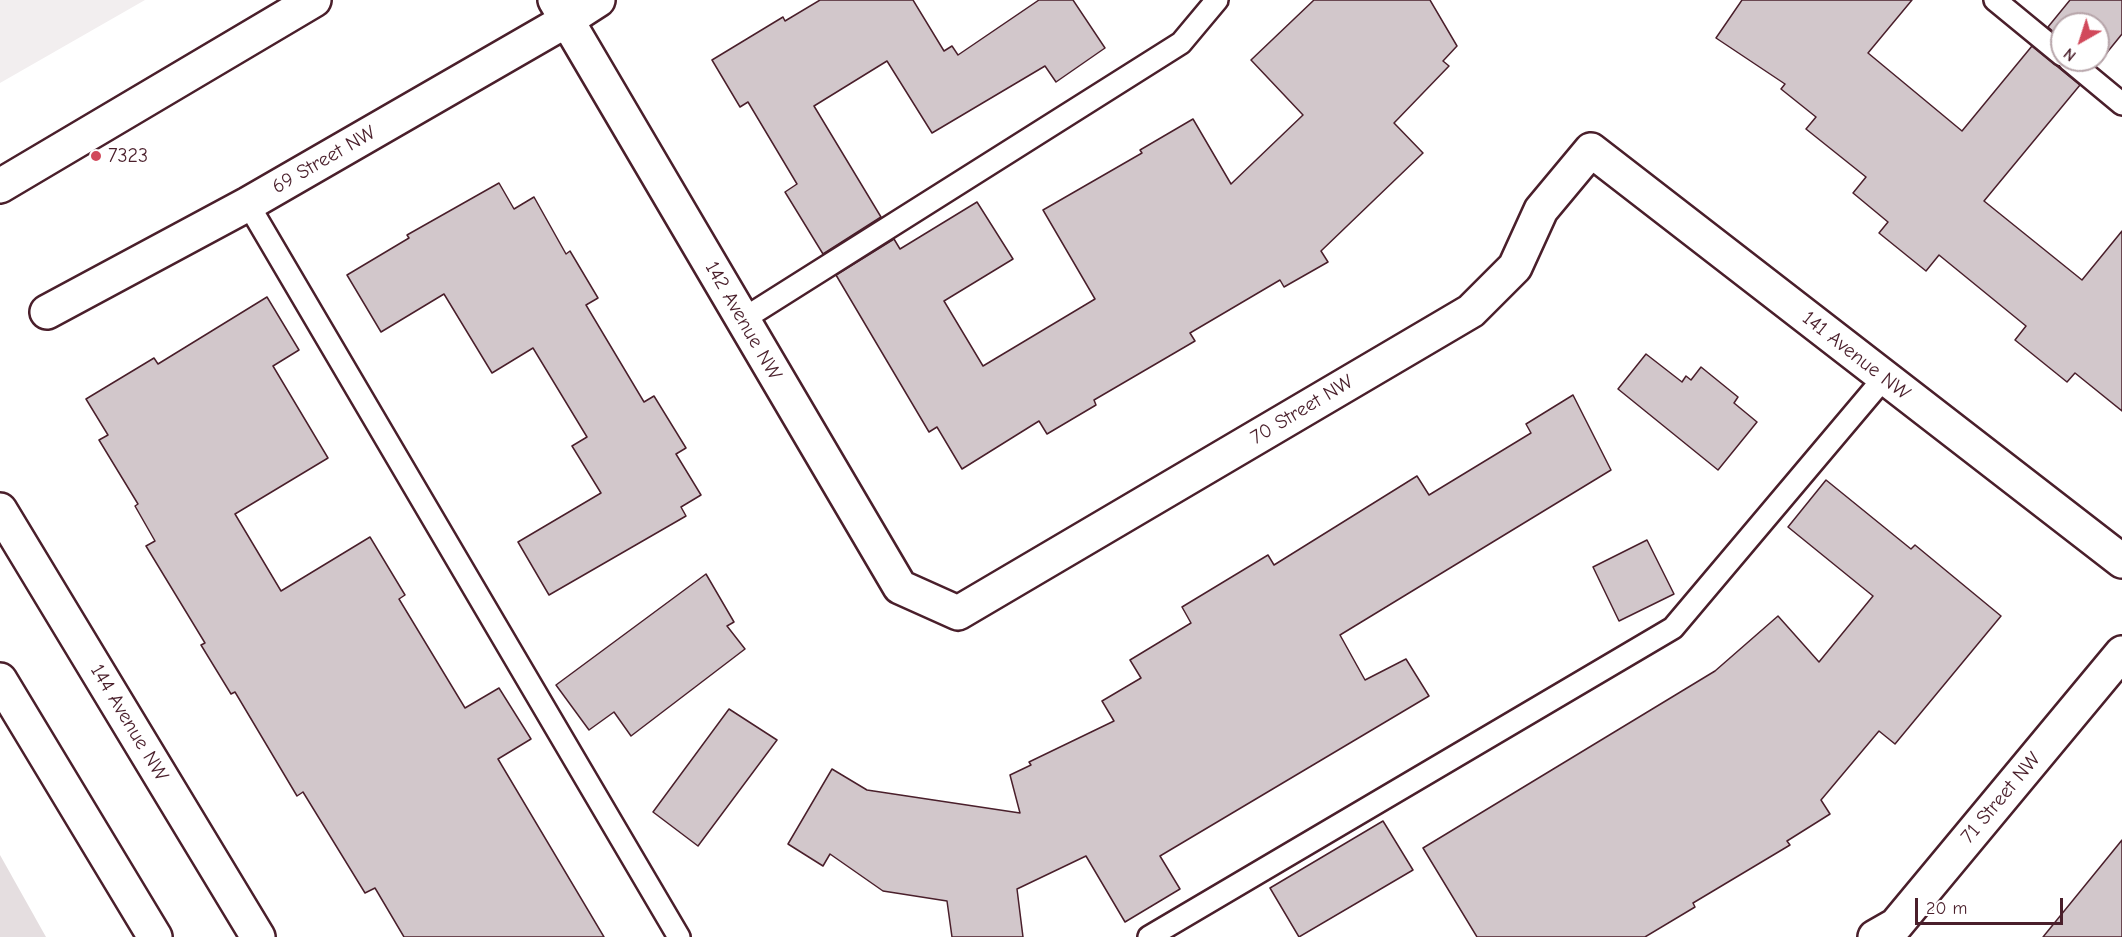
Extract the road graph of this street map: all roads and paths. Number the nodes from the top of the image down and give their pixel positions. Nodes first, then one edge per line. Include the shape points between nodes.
1 (315, 0) edge
2 (598, 0) edge
3 (1217, 0) edge
4 (1995, 0) edge
5 (561, 10) edge
6 (2050, 44) edge
7 (2083, 72) edge
8 (2122, 104) edge
9 (1591, 150) joint
10 (0, 186) edge
11 (248, 204) junction
12 (46, 312) dead end
13 (742, 320) junction
14 (1884, 378) junction
15 (0, 510) edge
16 (2122, 561) edge
17 (958, 613) joint
18 (2122, 653) edge
19 (0, 680) edge
20 (155, 937) edge
21 (258, 937) edge
22 (679, 937) edge
23 (1149, 937) edge
24 (1875, 937) edge

1 - 10 street
2 - 5 street, 69 Street NW
3 - 13 lane via 1182,43
4 - 6 lane
5 - 11 street, 69 Street NW
5 - 13 street, 142 Avenue NW
7 - 8 lane
9 - 14 street, 141 Avenue NW
9 - 17 street, 70 Street NW via 1540,210 1515,267 1471,310
11 - 12 street, 69 Street NW
11 - 22 lane
13 - 17 street, 142 Avenue NW via 900,587
14 - 16 street, 141 Avenue NW
14 - 23 lane via 1673,628
15 - 21 street, 144 Avenue NW
18 - 24 street, 71 Street NW via 1896,925
19 - 20 street

